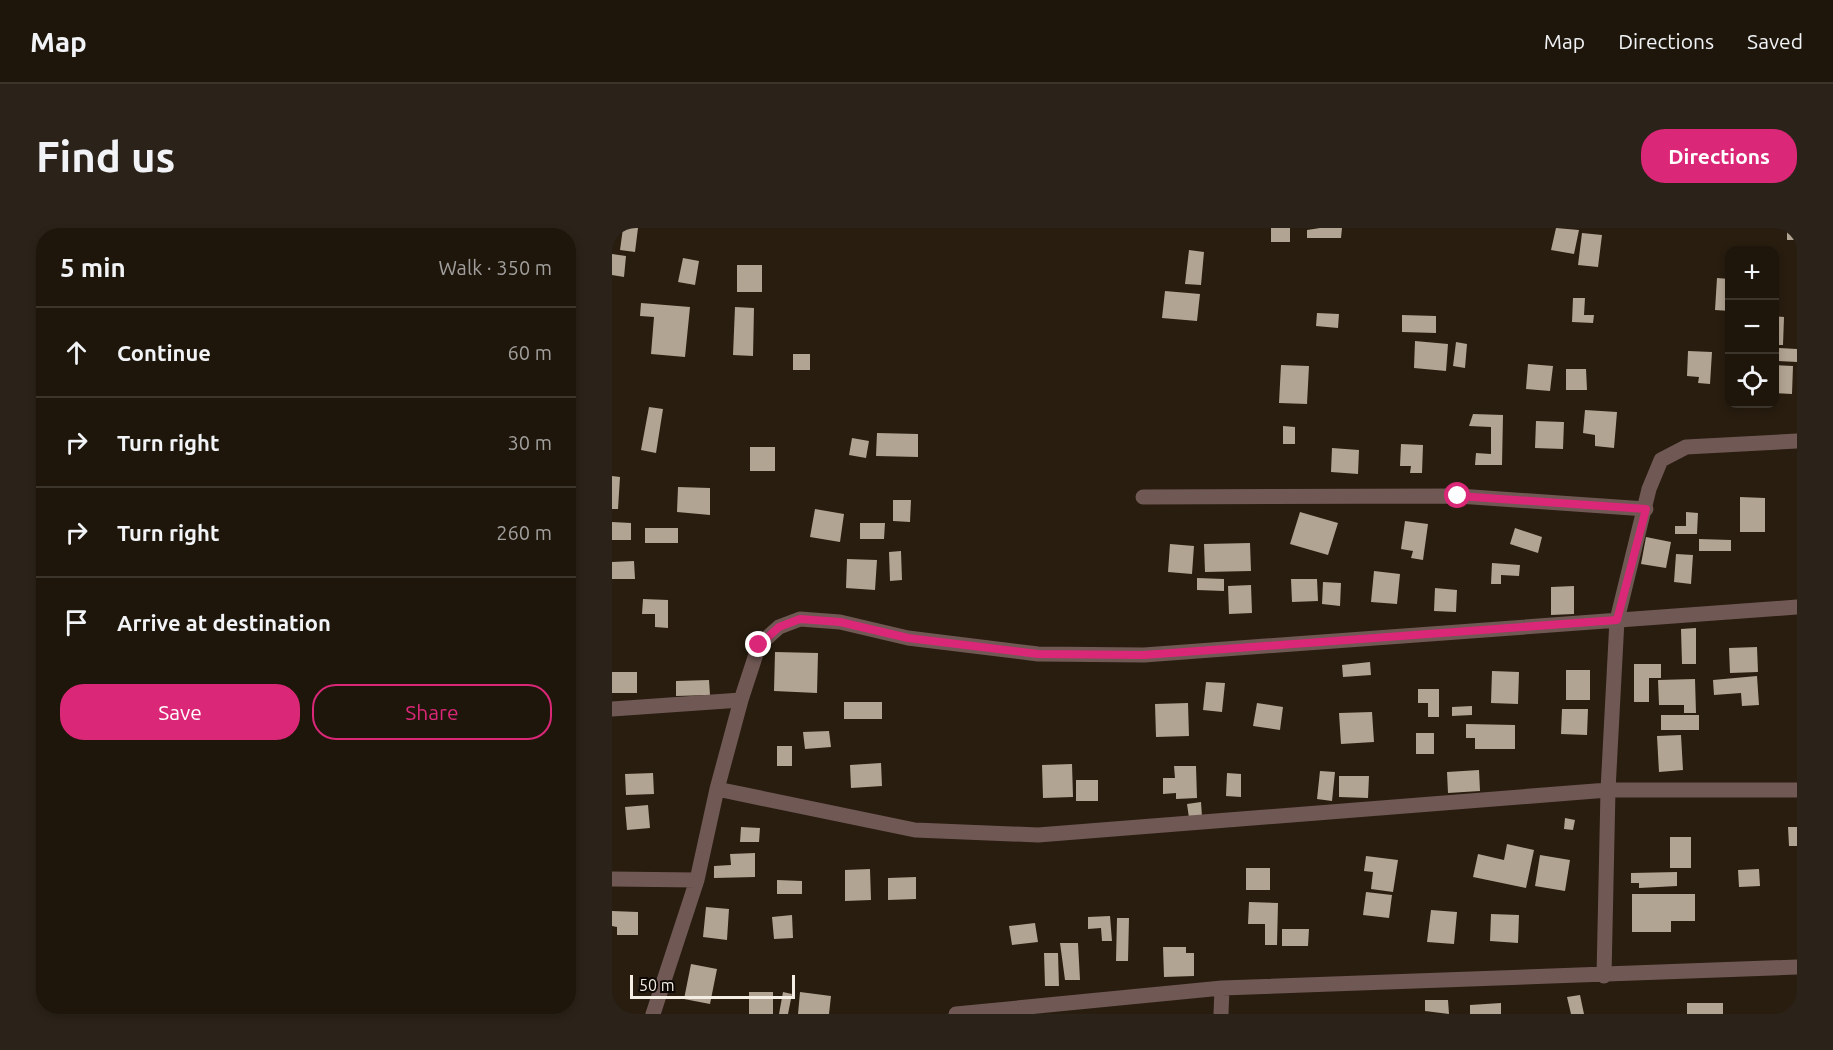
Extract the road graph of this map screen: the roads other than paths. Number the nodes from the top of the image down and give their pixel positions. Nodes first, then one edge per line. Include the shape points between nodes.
1 (1797, 441) edge
2 (1143, 497) dead end
3 (1646, 509) junction
4 (1797, 607) edge
5 (1617, 620) junction
6 (741, 700) junction
7 (612, 709) edge
8 (717, 789) junction
9 (1608, 790) junction
10 (1797, 790) edge
11 (612, 879) edge
12 (697, 880) junction
13 (1797, 967) edge
14 (1604, 976) junction
15 (1222, 988) junction
16 (653, 1014) edge
17 (956, 1014) edge
18 (1221, 1014) edge

1 - 3 street via 1686,447 1661,460
2 - 3 street via 1458,496
3 - 5 street
4 - 5 street
5 - 6 street via 1144,655 1038,654 908,638 840,622 800,619 779,627 759,645
5 - 9 street
6 - 7 street
6 - 8 street
8 - 9 street via 915,830 1038,835
8 - 12 street
9 - 10 street
9 - 14 street
11 - 12 street
12 - 16 street
13 - 14 street
14 - 15 street
15 - 17 street
15 - 18 street

